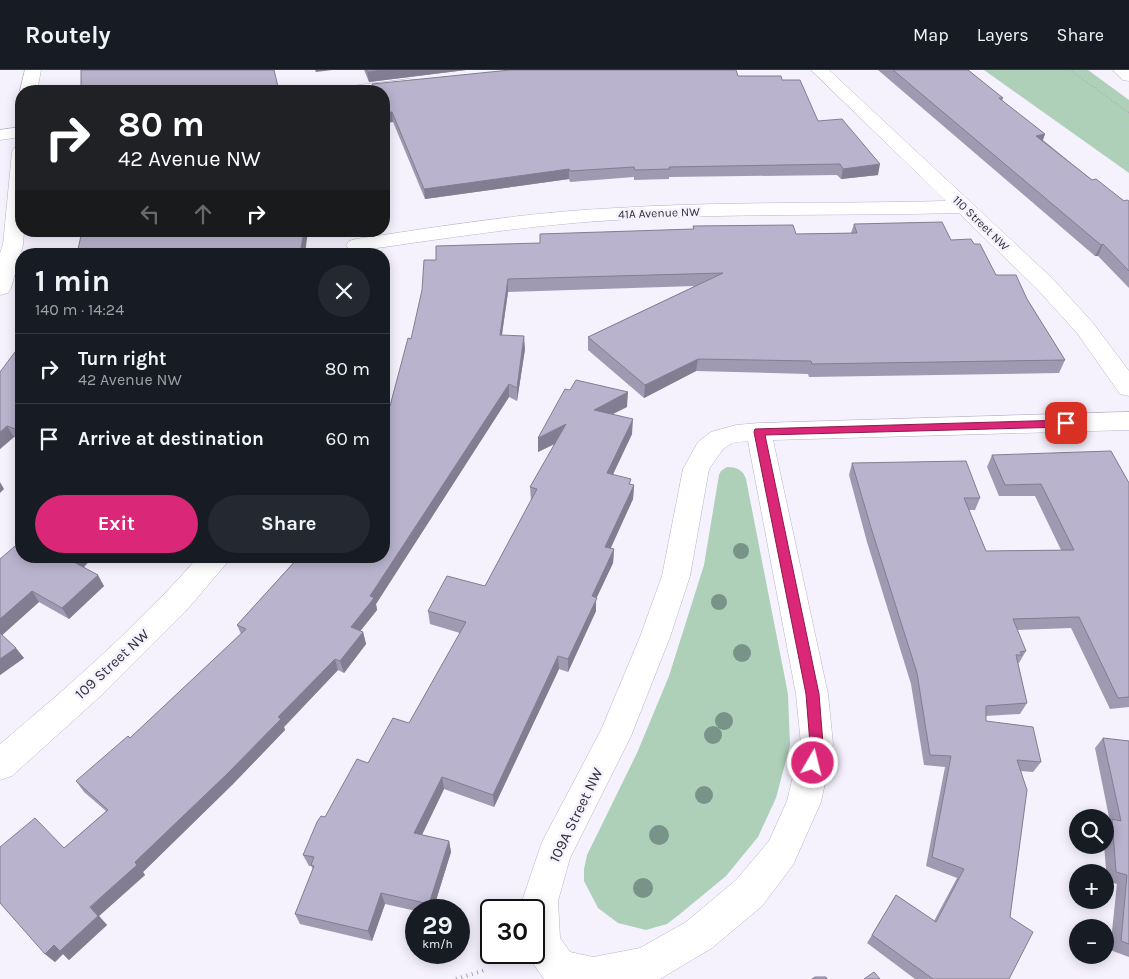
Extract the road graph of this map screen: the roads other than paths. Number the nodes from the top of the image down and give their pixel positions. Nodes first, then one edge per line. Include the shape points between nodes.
1 (32, 70) edge
2 (819, 70) edge
3 (1121, 70) edge
4 (1129, 76) edge
5 (421, 83) edge
6 (30, 85) edge
7 (390, 87) edge
8 (15, 133) edge
9 (0, 135) edge
10 (964, 207) junction
11 (15, 222) edge
12 (355, 243) edge
13 (0, 288) edge
14 (1129, 388) edge
15 (1129, 422) edge
16 (759, 432) junction
17 (210, 563) edge
18 (0, 765) edge

1 - 6 street
2 - 10 street, 110 Street NW
3 - 4 street
5 - 7 street
8 - 9 street
10 - 12 street, 41A Avenue NW via 676,211 577,216
10 - 14 street, 110 Street NW via 1064,305
11 - 13 street via 13,245
15 - 16 street
16 - 16 street, 109A Street NW via 812,694 817,744 804,802 781,853 750,893 700,935 646,966 593,976 559,968 541,945 540,901 554,854 615,736 655,637 676,576 696,469 711,443 727,434
17 - 18 street, 109 Street NW via 175,604 94,683

